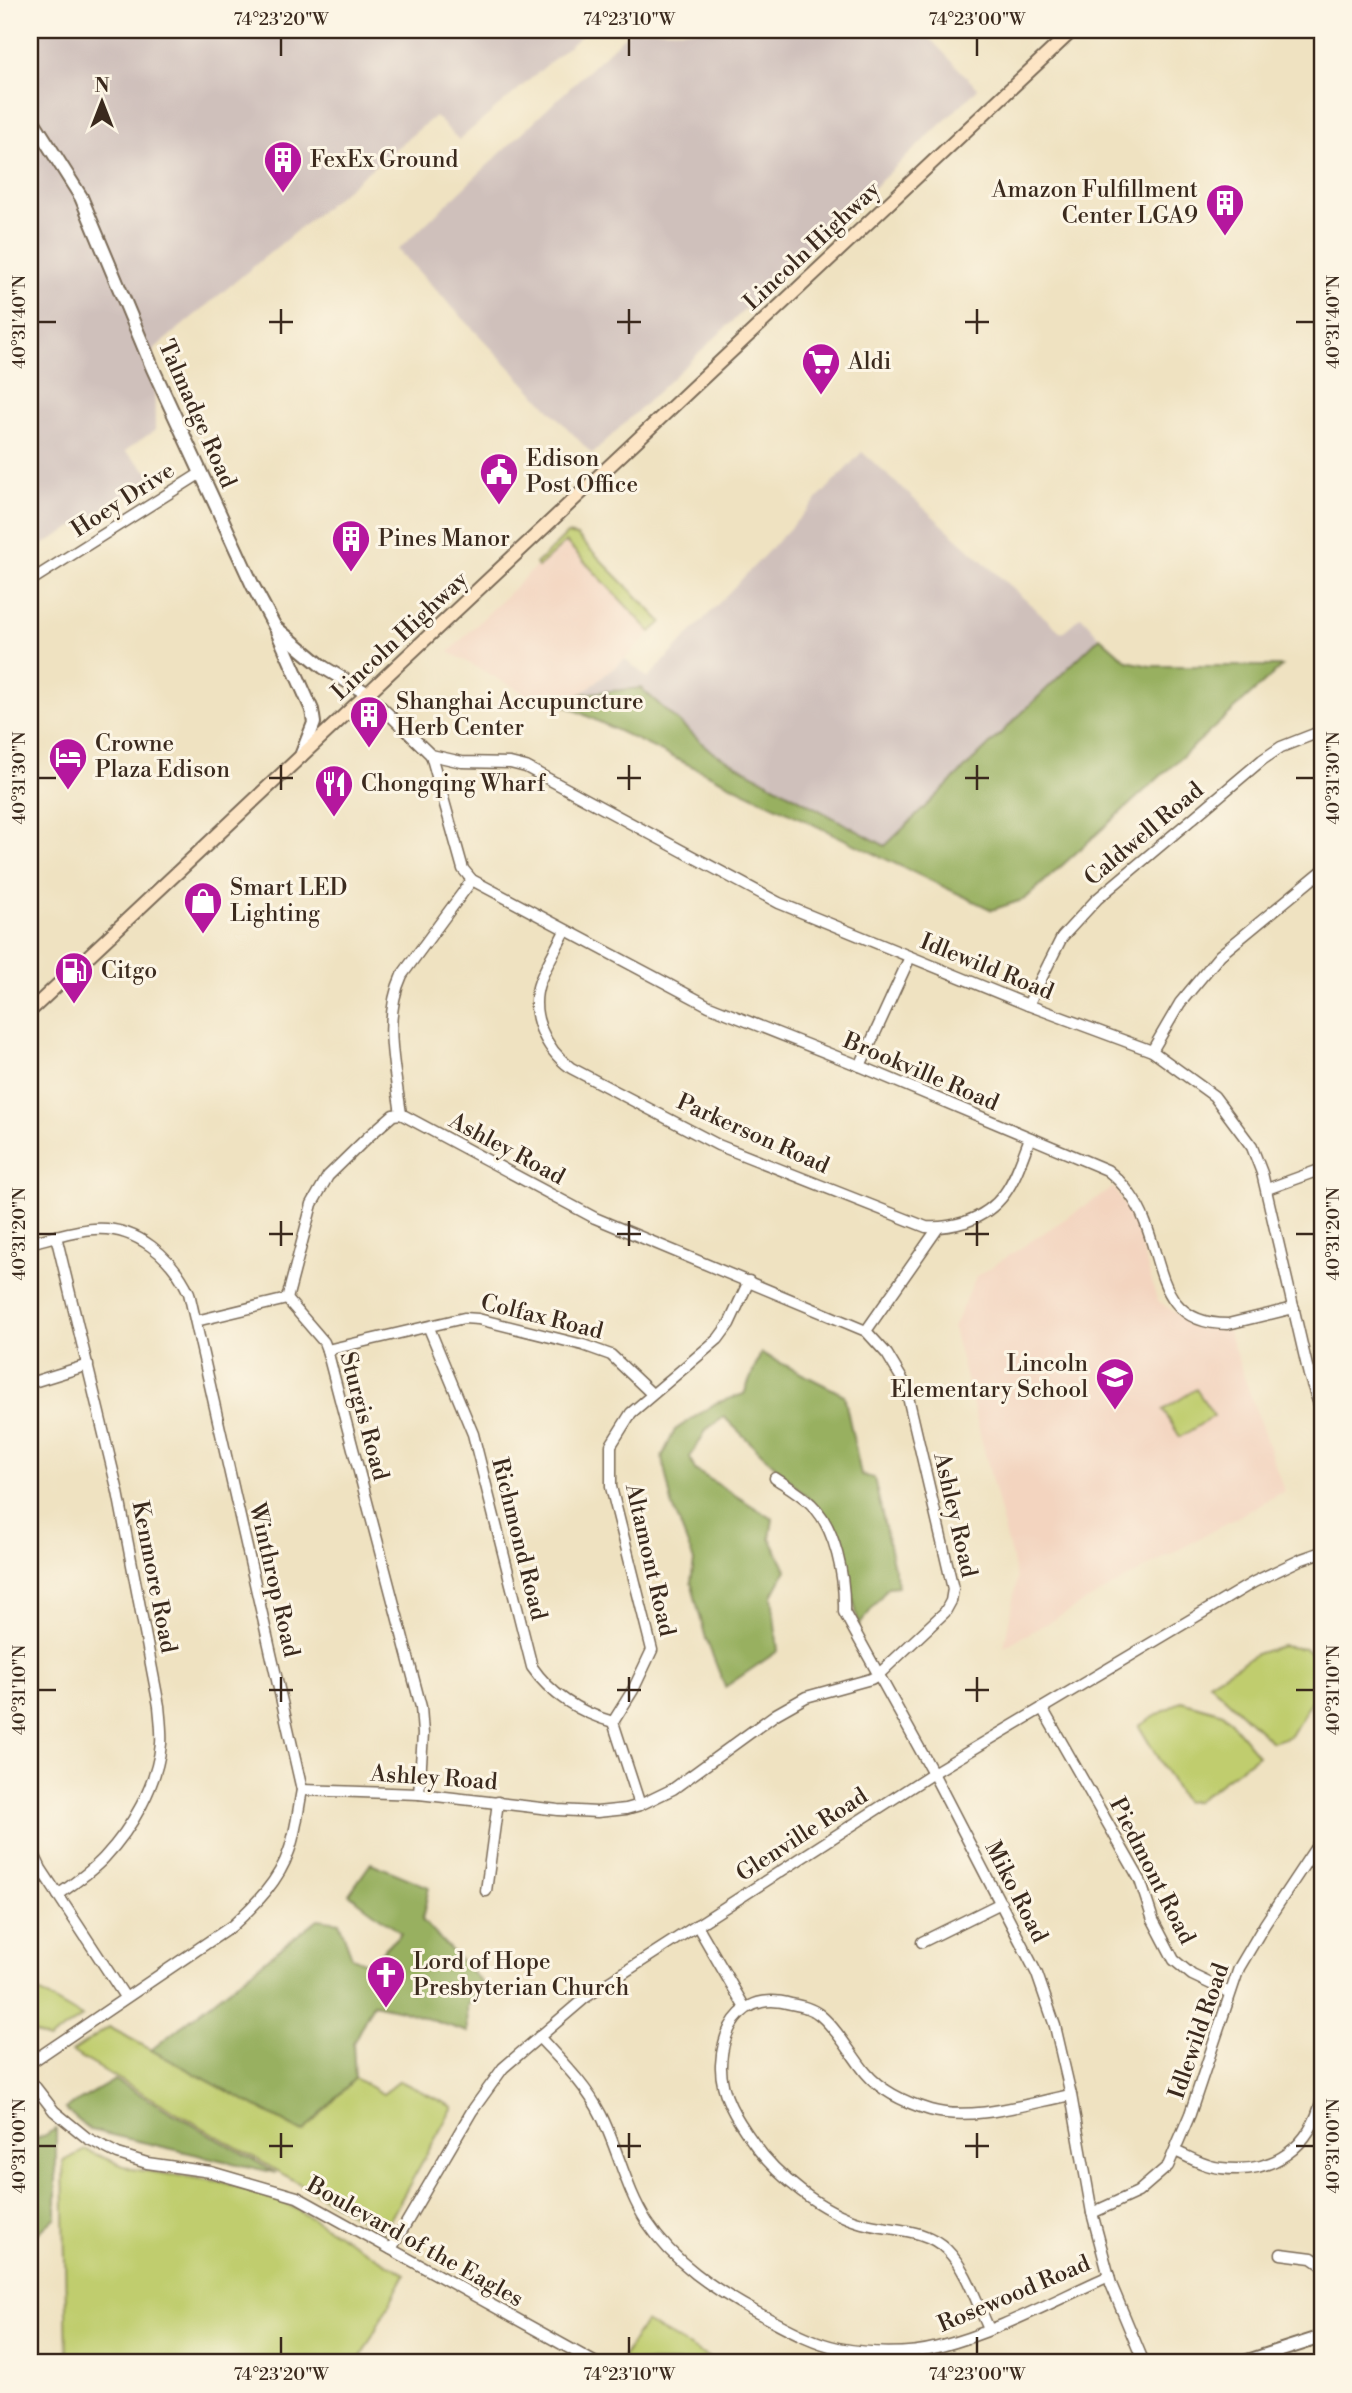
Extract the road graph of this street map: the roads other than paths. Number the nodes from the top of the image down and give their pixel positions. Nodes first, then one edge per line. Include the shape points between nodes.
1 (1073, 30) edge
2 (30, 116) edge
3 (201, 473) junction
4 (30, 582) edge
5 (275, 627) junction
6 (368, 694) junction
7 (1322, 732) edge
8 (431, 755) junction
9 (300, 759) junction
10 (1322, 872) edge
11 (472, 880) junction
12 (565, 931) junction
13 (910, 957) junction
14 (1028, 1005) junction
15 (30, 1012) edge
16 (1152, 1051) junction
17 (860, 1066) junction
18 (401, 1114) junction
19 (1030, 1138) junction
20 (1322, 1169) edge
21 (1267, 1189) junction
22 (938, 1228) junction
23 (56, 1236) junction
24 (30, 1243) edge
25 (749, 1281) junction
26 (287, 1299) junction
27 (1294, 1308) junction
28 (196, 1321) junction
29 (429, 1328) junction
30 (866, 1331) junction
31 (327, 1350) junction
32 (88, 1365) junction
33 (30, 1383) edge
34 (652, 1394) junction
35 (1322, 1413) edge
36 (775, 1478) dead end
37 (1322, 1552) edge
38 (878, 1675) junction
39 (1042, 1708) junction
40 (613, 1722) junction
41 (933, 1773) junction
42 (302, 1790) junction
43 (419, 1794) junction
44 (498, 1802) junction
45 (640, 1805) junction
46 (1322, 1838) edge
47 (30, 1846) edge
48 (486, 1891) dead end
49 (58, 1895) junction
50 (1001, 1903) junction
51 (697, 1925) junction
52 (922, 1942) dead end
53 (1230, 1993) junction
54 (125, 1997) junction
55 (745, 2008) junction
56 (539, 2037) junction
57 (30, 2063) edge
58 (30, 2080) edge
59 (1071, 2095) junction
60 (1322, 2098) edge
61 (1175, 2151) junction
62 (1092, 2213) junction
63 (391, 2249) junction
64 (1281, 2255) dead end
65 (1322, 2265) edge
66 (1109, 2276) junction
67 (989, 2329) junction
68 (1322, 2337) edge
69 (596, 2363) edge
70 (1144, 2363) edge
71 (1241, 2363) edge

1 - 6 main road, Lincoln Highway
2 - 3 street, Talmadge Road via 81,197
3 - 4 street, Hoey Drive
3 - 5 street, Talmadge Road
5 - 6 street, Talmadge Road via 323,667
5 - 9 street via 312,710 314,723
6 - 8 street
6 - 9 main road, Lincoln Highway
7 - 14 street, Caldwell Road via 1280,747 1262,760 1097,899 1062,937
8 - 11 street via 463,869
8 - 13 street, Idlewild Road via 526,767 779,904
9 - 15 main road, Lincoln Highway
10 - 16 street via 1220,955 1180,1003
11 - 12 street, Brookville Road
11 - 18 street via 397,986 391,1034
12 - 17 street, Brookville Road via 709,1006
12 - 22 street, Parkerson Road via 539,983 538,1022 545,1038 572,1069 718,1145
13 - 14 street, Idlewild Road
13 - 17 street
14 - 16 street, Idlewild Road
16 - 21 street, Idlewild Road via 1214,1096 1252,1147
17 - 19 street, Brookville Road
18 - 25 street, Ashley Road via 595,1218
18 - 26 street via 393,1115 328,1176 312,1204
19 - 22 street via 1001,1200 981,1217
19 - 27 street, Brookville Road via 1117,1178 1144,1219 1168,1293 1189,1315 1228,1324
20 - 21 street
21 - 27 street, Idlewild Road
22 - 30 street
23 - 24 street, Winthrop Road
23 - 28 street, Winthrop Road via 96,1228 125,1233 158,1249 180,1274
23 - 32 street, Kenmore Road
25 - 30 street, Ashley Road
25 - 34 street, Altamont Road via 718,1339
26 - 28 street
26 - 31 street, Sturgis Road
27 - 35 street, Idlewild Road
28 - 42 street, Winthrop Road
29 - 31 street, Colfax Road
29 - 34 street, Colfax Road via 464,1318 478,1319 583,1345 611,1355
29 - 40 street, Richmond Road via 473,1434 532,1667 553,1692
30 - 38 street, Ashley Road via 905,1384 953,1589 945,1612
31 - 43 street, Sturgis Road via 421,1707 424,1734
32 - 33 street
32 - 49 street, Kenmore Road via 118,1492 159,1706 161,1741 140,1808 118,1842
34 - 40 street, Altamont Road via 631,1413 611,1445 611,1487 652,1650
36 - 38 street, Miko Road via 812,1504 831,1531 844,1612
37 - 39 street, Glenville Road via 1254,1582
38 - 41 street, Miko Road
38 - 45 street, Ashley Road via 806,1696 682,1783
39 - 41 street, Glenville Road
39 - 53 street, Piedmont Road via 1140,1880 1153,1920 1174,1960 1192,1975
40 - 45 street
41 - 50 street, Miko Road
41 - 51 street, Glenville Road
42 - 43 street, Ashley Road
42 - 54 street, Winthrop Road via 285,1862 257,1903 232,1926
43 - 44 street, Ashley Road
44 - 45 street, Ashley Road via 597,1812
44 - 48 street
46 - 53 street, Idlewild Road via 1265,1924
47 - 49 street
49 - 54 street
50 - 52 street
50 - 59 street, Miko Road via 1037,1974
51 - 55 street
51 - 56 street, Glenville Road via 586,1997
53 - 61 street, Idlewild Road
54 - 57 street, Winthrop Road
55 - 59 street via 782,2001 810,2009 832,2028 868,2076 888,2092 932,2110 981,2112
55 - 67 street via 732,2023 721,2070 729,2103 757,2148 792,2184 842,2216 923,2235 945,2248
56 - 63 street, Glenville Road via 503,2068 472,2111
56 - 67 street, Rosewood Road via 601,2115 646,2220 686,2266 720,2293 837,2348 936,2348
58 - 63 street, Boulevard of the Eagles via 72,2128 118,2154 211,2172 297,2197
59 - 62 street, Miko Road
60 - 61 street via 1308,2134 1293,2151 1275,2161 1220,2168
61 - 62 street, Idlewild Road via 1168,2165 1138,2192
62 - 66 street, Miko Road
63 - 69 street, Boulevard of the Eagles
64 - 65 street via 1312,2258
66 - 67 street, Rosewood Road
66 - 70 street, Miko Road
68 - 71 street

